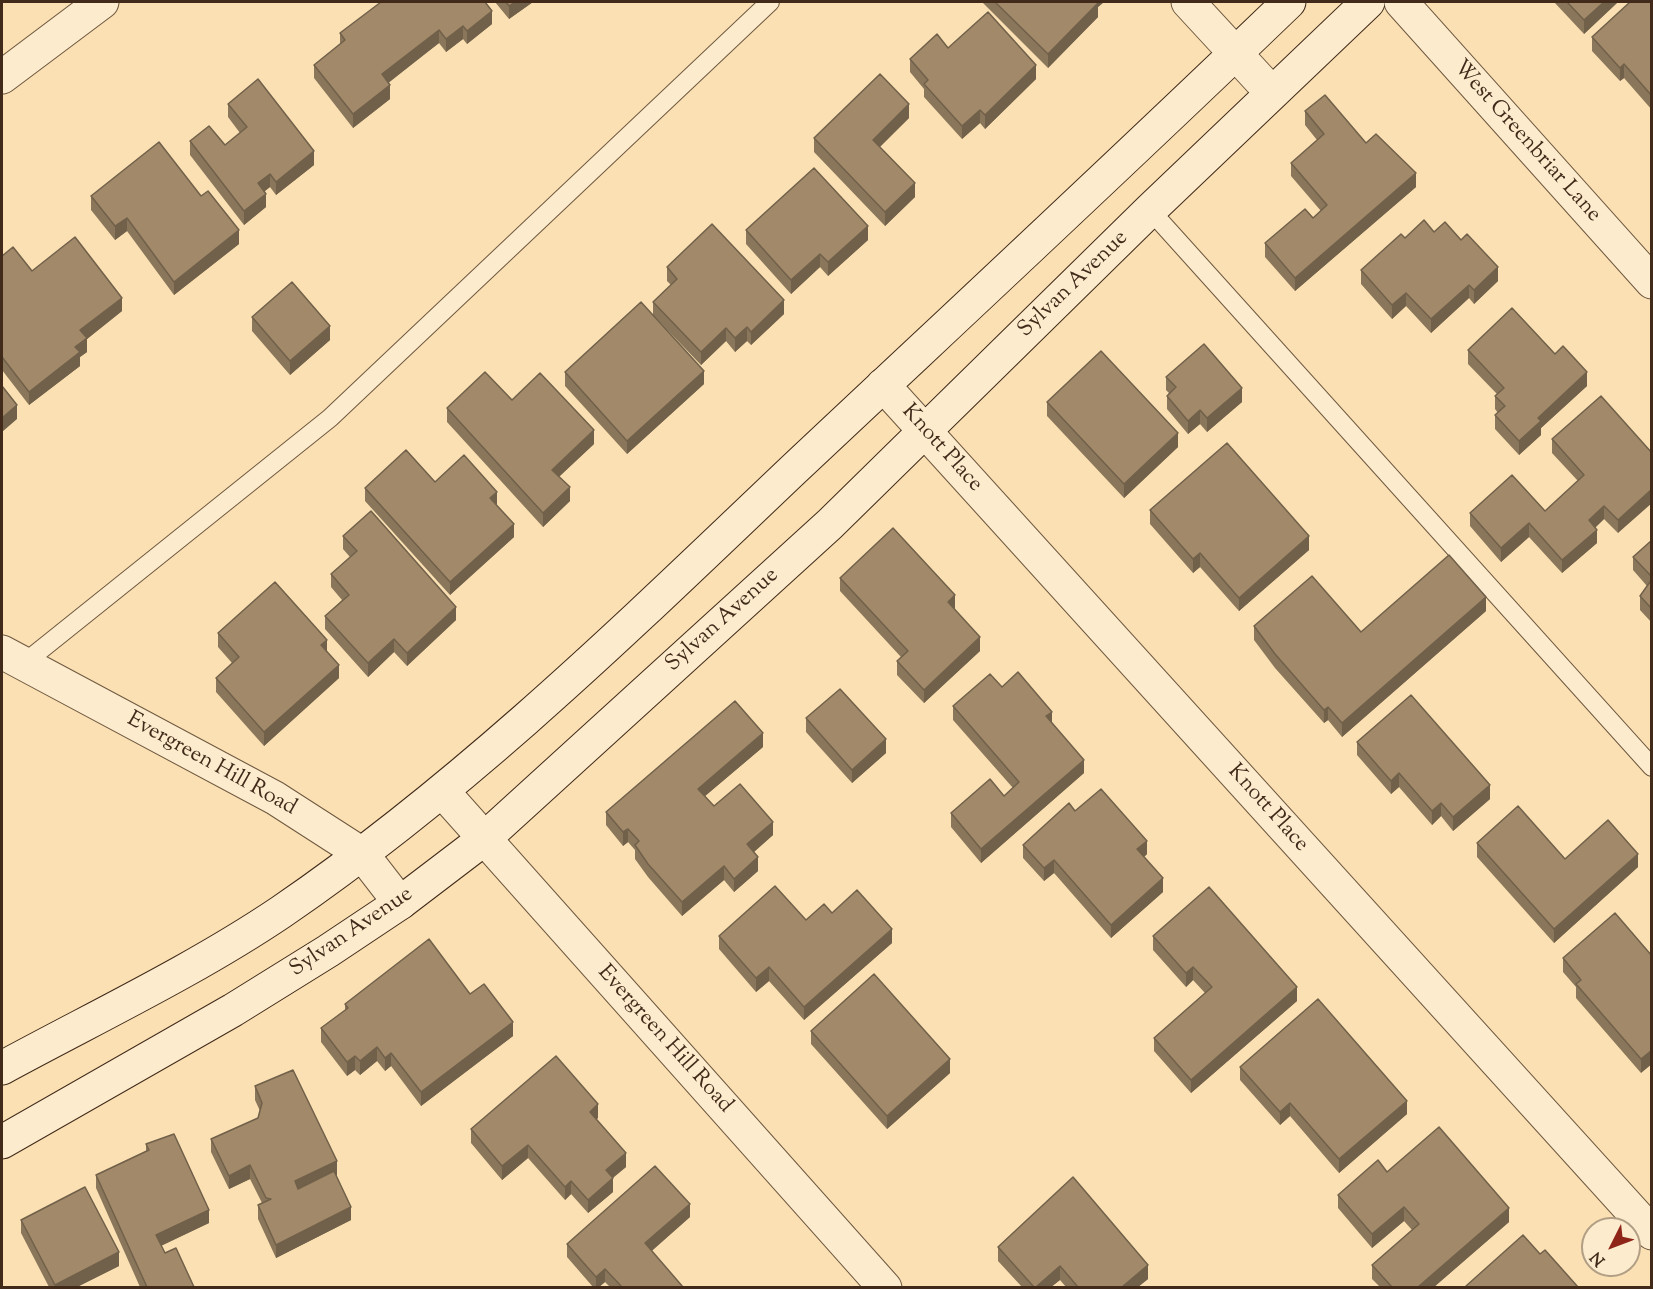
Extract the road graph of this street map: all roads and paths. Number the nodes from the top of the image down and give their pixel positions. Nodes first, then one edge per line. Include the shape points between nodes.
1 (102, 2) edge
2 (770, 2) edge
3 (1188, 2) edge
4 (1289, 2) edge
5 (1368, 2) edge
6 (1401, 2) edge
7 (1236, 53) junction
8 (2, 77) edge
9 (1272, 93) junction
10 (1150, 210) junction
11 (1652, 282) edge
12 (883, 385) junction
13 (924, 431) junction
14 (12, 658) edge
15 (1652, 767) edge
16 (443, 792) junction
17 (484, 839) junction
18 (362, 854) junction
19 (400, 903) junction
20 (2, 1068) edge
21 (2, 1142) edge
22 (1652, 1233) edge
23 (885, 1287) edge

1 - 8 main road
2 - 14 lane via 330,418
3 - 7 main road
4 - 7 main road
5 - 9 main road, Sylvan Avenue
6 - 11 main road, West Greenbriar Lane
7 - 9 main road
7 - 12 main road
9 - 10 main road, Sylvan Avenue
10 - 13 main road, Sylvan Avenue
10 - 15 lane
12 - 13 main road, Knott Place
12 - 16 main road via 587,666
13 - 17 main road, Sylvan Avenue via 830,524
13 - 22 main road, Knott Place
14 - 18 main road, Evergreen Hill Road via 275,798
16 - 17 main road, Evergreen Hill Road
16 - 18 main road
17 - 19 main road, Sylvan Avenue
17 - 23 main road, Evergreen Hill Road
18 - 19 main road, Evergreen Hill Road
18 - 20 main road via 214,954
19 - 21 main road, Sylvan Avenue via 233,1010

